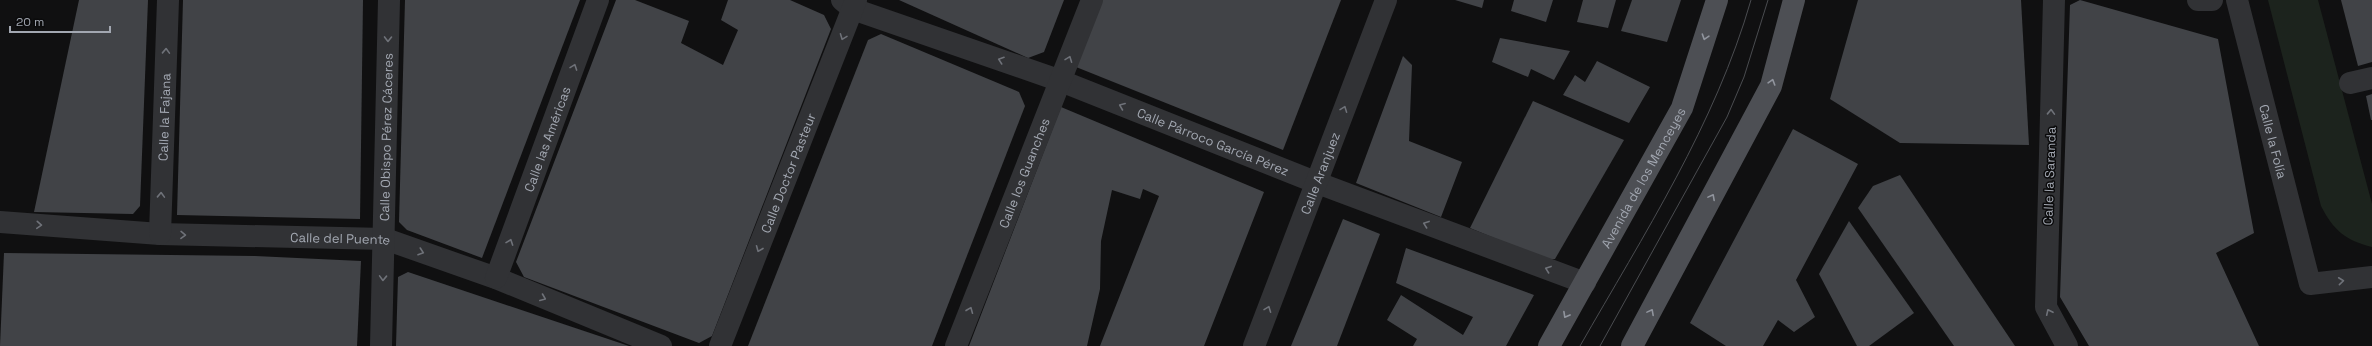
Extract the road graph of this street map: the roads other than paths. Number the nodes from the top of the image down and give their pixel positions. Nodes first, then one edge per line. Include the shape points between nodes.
1 (168, 0) edge
2 (389, 0) edge
3 (598, 0) edge
4 (1092, 0) edge
5 (1386, 0) edge
6 (1717, 0) edge
7 (1794, 0) edge
8 (2054, 0) edge
9 (2198, 0) edge
10 (2212, 0) edge
11 (2237, 0) edge
12 (850, 3) edge
13 (2372, 78) edge
14 (1061, 81) junction
15 (2350, 83) dead end
16 (1315, 182) junction
17 (0, 222) edge
18 (160, 234) junction
19 (385, 239) junction
20 (2372, 277) edge
21 (496, 278) junction
22 (1584, 283) junction
23 (381, 346) edge
24 (661, 346) edge
25 (720, 346) edge
26 (956, 346) edge
27 (1254, 346) edge
28 (1549, 346) edge
29 (1632, 346) edge
30 (2067, 346) edge

18 -> 1 street, Calle la Fajana
2 -> 19 street, Calle Obispo Pérez Cáceres
21 -> 3 street, Calle las Américas
14 -> 4 street, Calle los Guanches
16 -> 5 street, Calle Aranjuez
6 -> 22 main road, Avenida de los Menceyes via 1682,108
29 -> 7 main road via 1771,86
30 -> 8 street, Calle la Saranda via 2046,307
9 - 10 street
11 -> 20 street, Calle la Folía via 2310,284
14 -> 12 street, Calle Párroco García Pérez
12 -> 25 street, Calle Doctor Pasteur
13 - 15 street
16 -> 14 street, Calle Párroco García Pérez
26 -> 14 street, Calle los Guanches
22 -> 16 street, Calle Párroco García Pérez
27 -> 16 street, Calle Aranjuez
17 -> 18 street, Calle del Puente
18 -> 19 street, Calle del Puente
19 -> 21 street, Calle del Puente
19 -> 23 street, Calle Obispo Pérez Cáceres
21 -> 24 street, Calle del Puente
22 -> 28 main road, Avenida de los Menceyes

